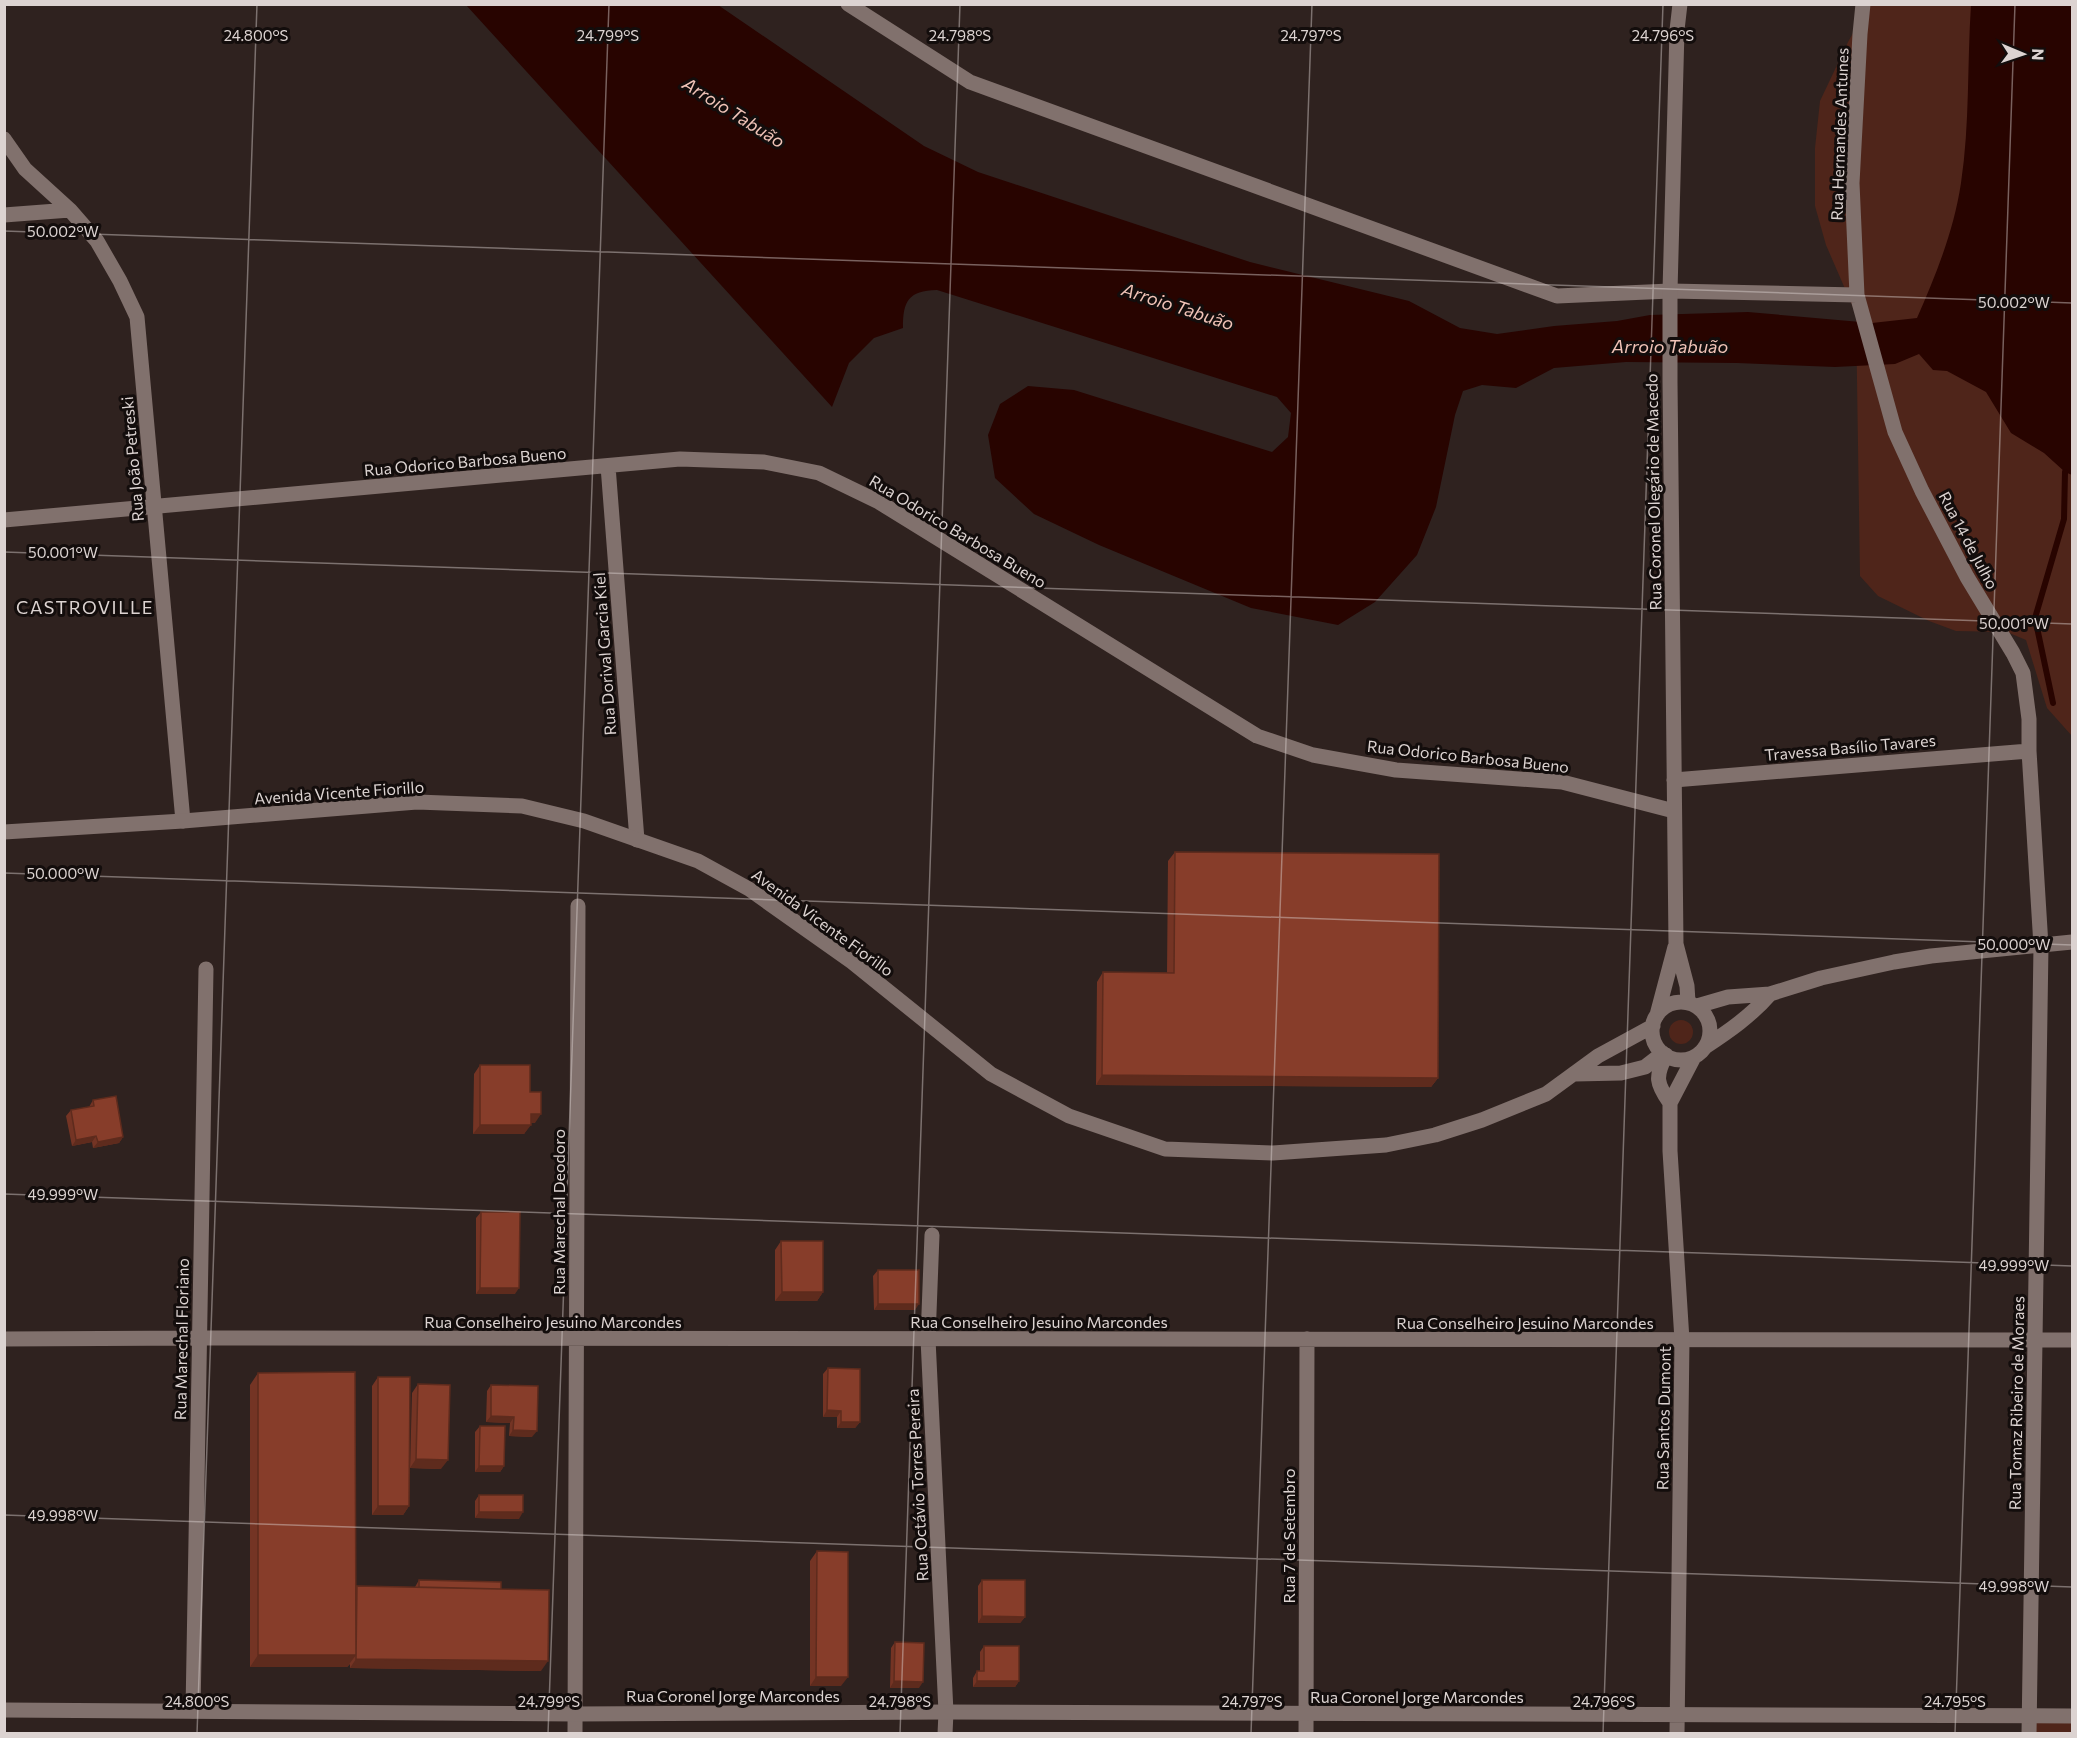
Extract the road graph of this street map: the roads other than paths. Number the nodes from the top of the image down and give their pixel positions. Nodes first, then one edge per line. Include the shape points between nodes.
1 (848, 4) edge
2 (1680, 4) edge
3 (1863, 4) edge
4 (4, 139) edge
5 (70, 210) junction
6 (4, 215) edge
7 (1670, 291) junction
8 (1857, 295) junction
9 (608, 466) junction
10 (153, 507) junction
11 (4, 520) edge
12 (2029, 751) junction
13 (1674, 780) junction
14 (1674, 811) junction
15 (183, 821) junction
16 (4, 832) edge
17 (637, 840) junction
18 (578, 906) dead end
19 (2073, 942) edge
20 (1676, 944) junction
21 (2041, 945) junction
22 (206, 969) dead end
23 (1770, 994) junction
24 (1693, 1004) junction
25 (1655, 1021) junction
26 (1699, 1052) junction
27 (1665, 1054) junction
28 (1575, 1074) junction
29 (1670, 1103) junction
30 (932, 1235) dead end
31 (199, 1338) junction
32 (4, 1339) edge
33 (576, 1339) junction
34 (928, 1339) junction
35 (1307, 1339) junction
36 (1682, 1340) junction
37 (2036, 1340) junction
38 (2073, 1341) edge
39 (4, 1710) edge
40 (193, 1711) junction
41 (946, 1712) junction
42 (575, 1714) junction
43 (1306, 1714) junction
44 (1677, 1715) junction
45 (2029, 1716) junction
46 (2073, 1716) edge
47 (575, 1734) edge
48 (945, 1734) edge
49 (1305, 1734) edge
50 (1677, 1734) edge
51 (2029, 1734) edge

1 - 7 street via 970,82 1557,296
2 - 7 street, Rua Coronel Olegário de Macedo
3 - 8 street, Rua Hernandes Antunes via 1852,183
4 - 5 street, Rua João Petreski via 25,169
5 - 6 street
5 - 10 street, Rua João Petreski via 97,241 137,317
7 - 8 street
7 - 13 street, Rua Coronel Olegário de Macedo
8 - 12 street, Rua 14 de Julho via 1895,432 1967,577 2023,673 2030,719
9 - 10 street, Rua Odorico Barbosa Bueno
9 - 14 street, Rua Odorico Barbosa Bueno via 680,459 764,462 819,473 879,502 1257,736 1323,757 1395,770 1562,782
9 - 17 street, Rua Dorival Garcia Kiel
10 - 11 street, Rua Odorico Barbosa Bueno
10 - 15 street, Rua João Petreski
12 - 13 street, Travessa Basílio Tavares
12 - 21 street, Rua 14 de Julho
13 - 14 street, Rua Coronel Olegário de Macedo
14 - 20 street, Rua Coronel Olegário de Macedo
15 - 16 street, Avenida Vicente Fiorillo
15 - 17 street, Avenida Vicente Fiorillo via 417,802 522,806 584,821
17 - 28 street, Avenida Vicente Fiorillo via 698,861 749,889 852,962 991,1074 1069,1116 1165,1149 1273,1153 1386,1145 1482,1120 1546,1094
18 - 33 street, Rua Marechal Deodoro
19 - 21 street
20 - 24 street
20 - 25 street
21 - 23 street via 1894,962
21 - 37 street, Rua Tomaz Ribeiro de Moraes
22 - 31 street, Rua Marechal Floriano
23 - 24 street
23 - 26 street via 1749,1016
24 - 25 street via 1670,1004
24 - 26 street via 1704,1013 1710,1030 1709,1039
25 - 27 street via 1655,1043
25 - 28 street, Avenida Vicente Fiorillo
26 - 27 street via 1684,1060
26 - 29 street
27 - 28 street via 1645,1067 1621,1073
27 - 29 street via 1658,1079
29 - 36 street, Rua Santos Dumont
30 - 34 street, Rua Octávio Torres Pereira
31 - 32 street, Rua Conselheiro Jesuino Marcondes
31 - 33 street, Rua Conselheiro Jesuino Marcondes
31 - 40 street, Rua Marechal Floriano
33 - 34 street, Rua Conselheiro Jesuino Marcondes
33 - 42 street, Rua Marechal Deodoro
34 - 35 street, Rua Conselheiro Jesuino Marcondes
34 - 41 street, Rua Octávio Torres Pereira
35 - 36 street, Rua Conselheiro Jesuino Marcondes
35 - 43 street, Rua 7 de Setembro
36 - 37 street, Rua Conselheiro Jesuino Marcondes
36 - 44 street, Rua Santos Dumont
37 - 38 street, Rua Conselheiro Jesuino Marcondes
37 - 45 street, Rua Tomaz Ribeiro de Moraes
39 - 40 street, Rua Coronel Jorge Marcondes
40 - 42 street, Rua Coronel Jorge Marcondes
41 - 42 street, Rua Coronel Jorge Marcondes
41 - 43 street, Rua Coronel Jorge Marcondes
41 - 48 street, Rua Octávio Torres Pereira
42 - 47 street, Rua Marechal Deodoro
43 - 44 street, Rua Coronel Jorge Marcondes
43 - 49 street, Rua 7 de Setembro
44 - 45 street, Rua Coronel Jorge Marcondes
44 - 50 street, Rua Santos Dumont
45 - 46 street, Rua Coronel Jorge Marcondes
45 - 51 street, Rua Tomaz Ribeiro de Moraes

